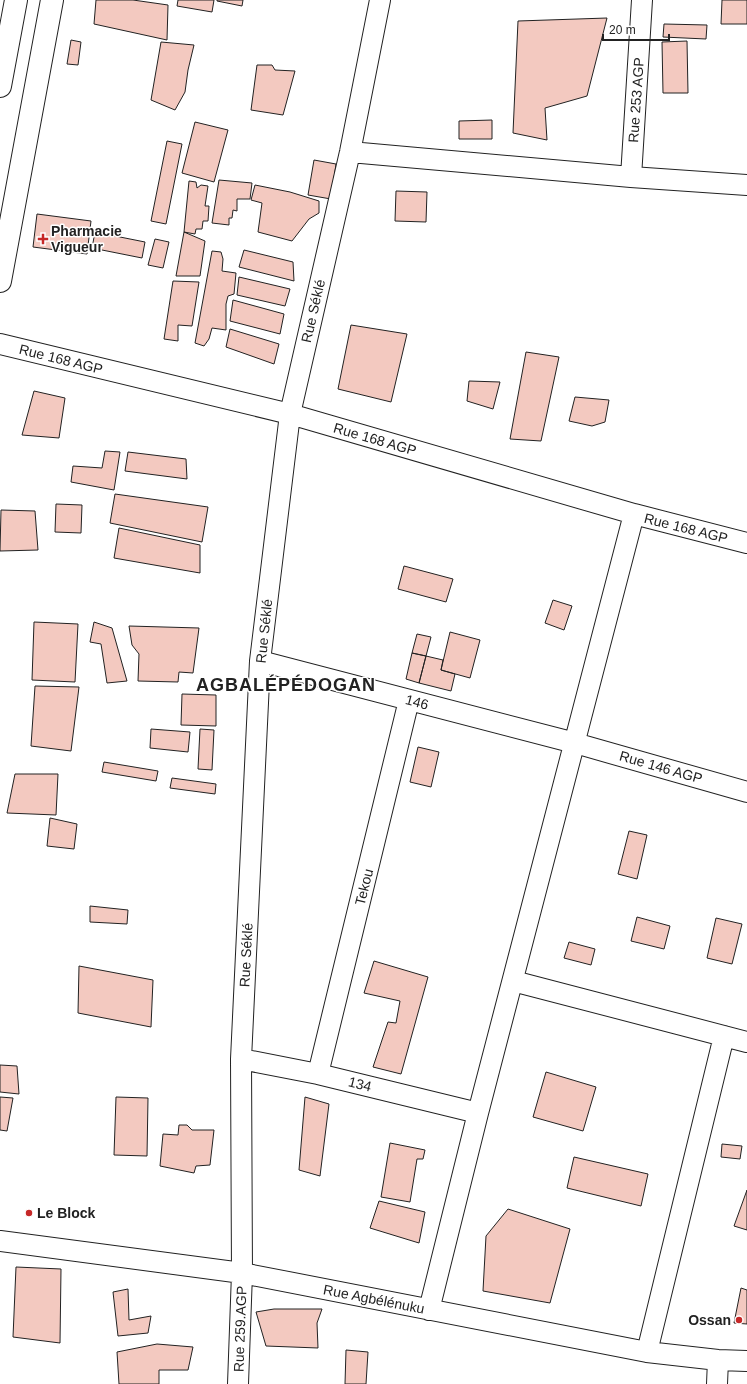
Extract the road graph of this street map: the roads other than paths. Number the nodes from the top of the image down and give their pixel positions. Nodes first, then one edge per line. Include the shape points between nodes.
1 (16, 0) edge
2 (52, 0) edge
3 (380, 0) edge
4 (642, 0) edge
5 (0, 86) edge
6 (350, 152) junction
7 (630, 177) junction
8 (747, 185) edge
9 (0, 281) edge
10 (0, 344) edge
11 (290, 414) junction
12 (634, 514) junction
13 (747, 543) edge
14 (260, 661) junction
15 (409, 700) junction
16 (575, 743) junction
17 (747, 792) edge
18 (513, 980) junction
19 (724, 1036) junction
20 (747, 1042) edge
21 (241, 1059) junction
22 (318, 1074) junction
23 (478, 1113) junction
24 (0, 1241) edge
25 (242, 1273) junction
26 (429, 1310) junction
27 (647, 1352) junction
28 (718, 1360) junction
29 (747, 1361) edge
30 (238, 1384) edge
31 (717, 1384) edge

1 - 5 street
2 - 9 street
3 - 6 street, Rue Séklé
4 - 7 street, Rue 253 AGP
6 - 7 street
6 - 11 street, Rue Séklé
7 - 8 street
10 - 11 street, Rue 168 AGP
11 - 12 street, Rue 168 AGP
11 - 14 street, Rue Séklé
12 - 13 street, Rue 168 AGP
12 - 16 street
14 - 15 street, 146
14 - 21 street, Rue Séklé
15 - 16 street, 146
15 - 22 street, Tekou
16 - 17 street, Rue 146 AGP
16 - 18 street
18 - 19 street
18 - 23 street
19 - 20 street
19 - 27 street
21 - 22 street, 134
21 - 25 street, Rue Séklé
22 - 23 street, 134
23 - 26 street
24 - 25 street, Rue Agbélénuku
25 - 26 street, Rue Agbélénuku
25 - 30 street, Rue 259.AGP
26 - 27 street, Rue Agbélénuku
27 - 28 street, Rue Agbélénuku
28 - 29 street, Rue Agbélénuku
28 - 31 street

